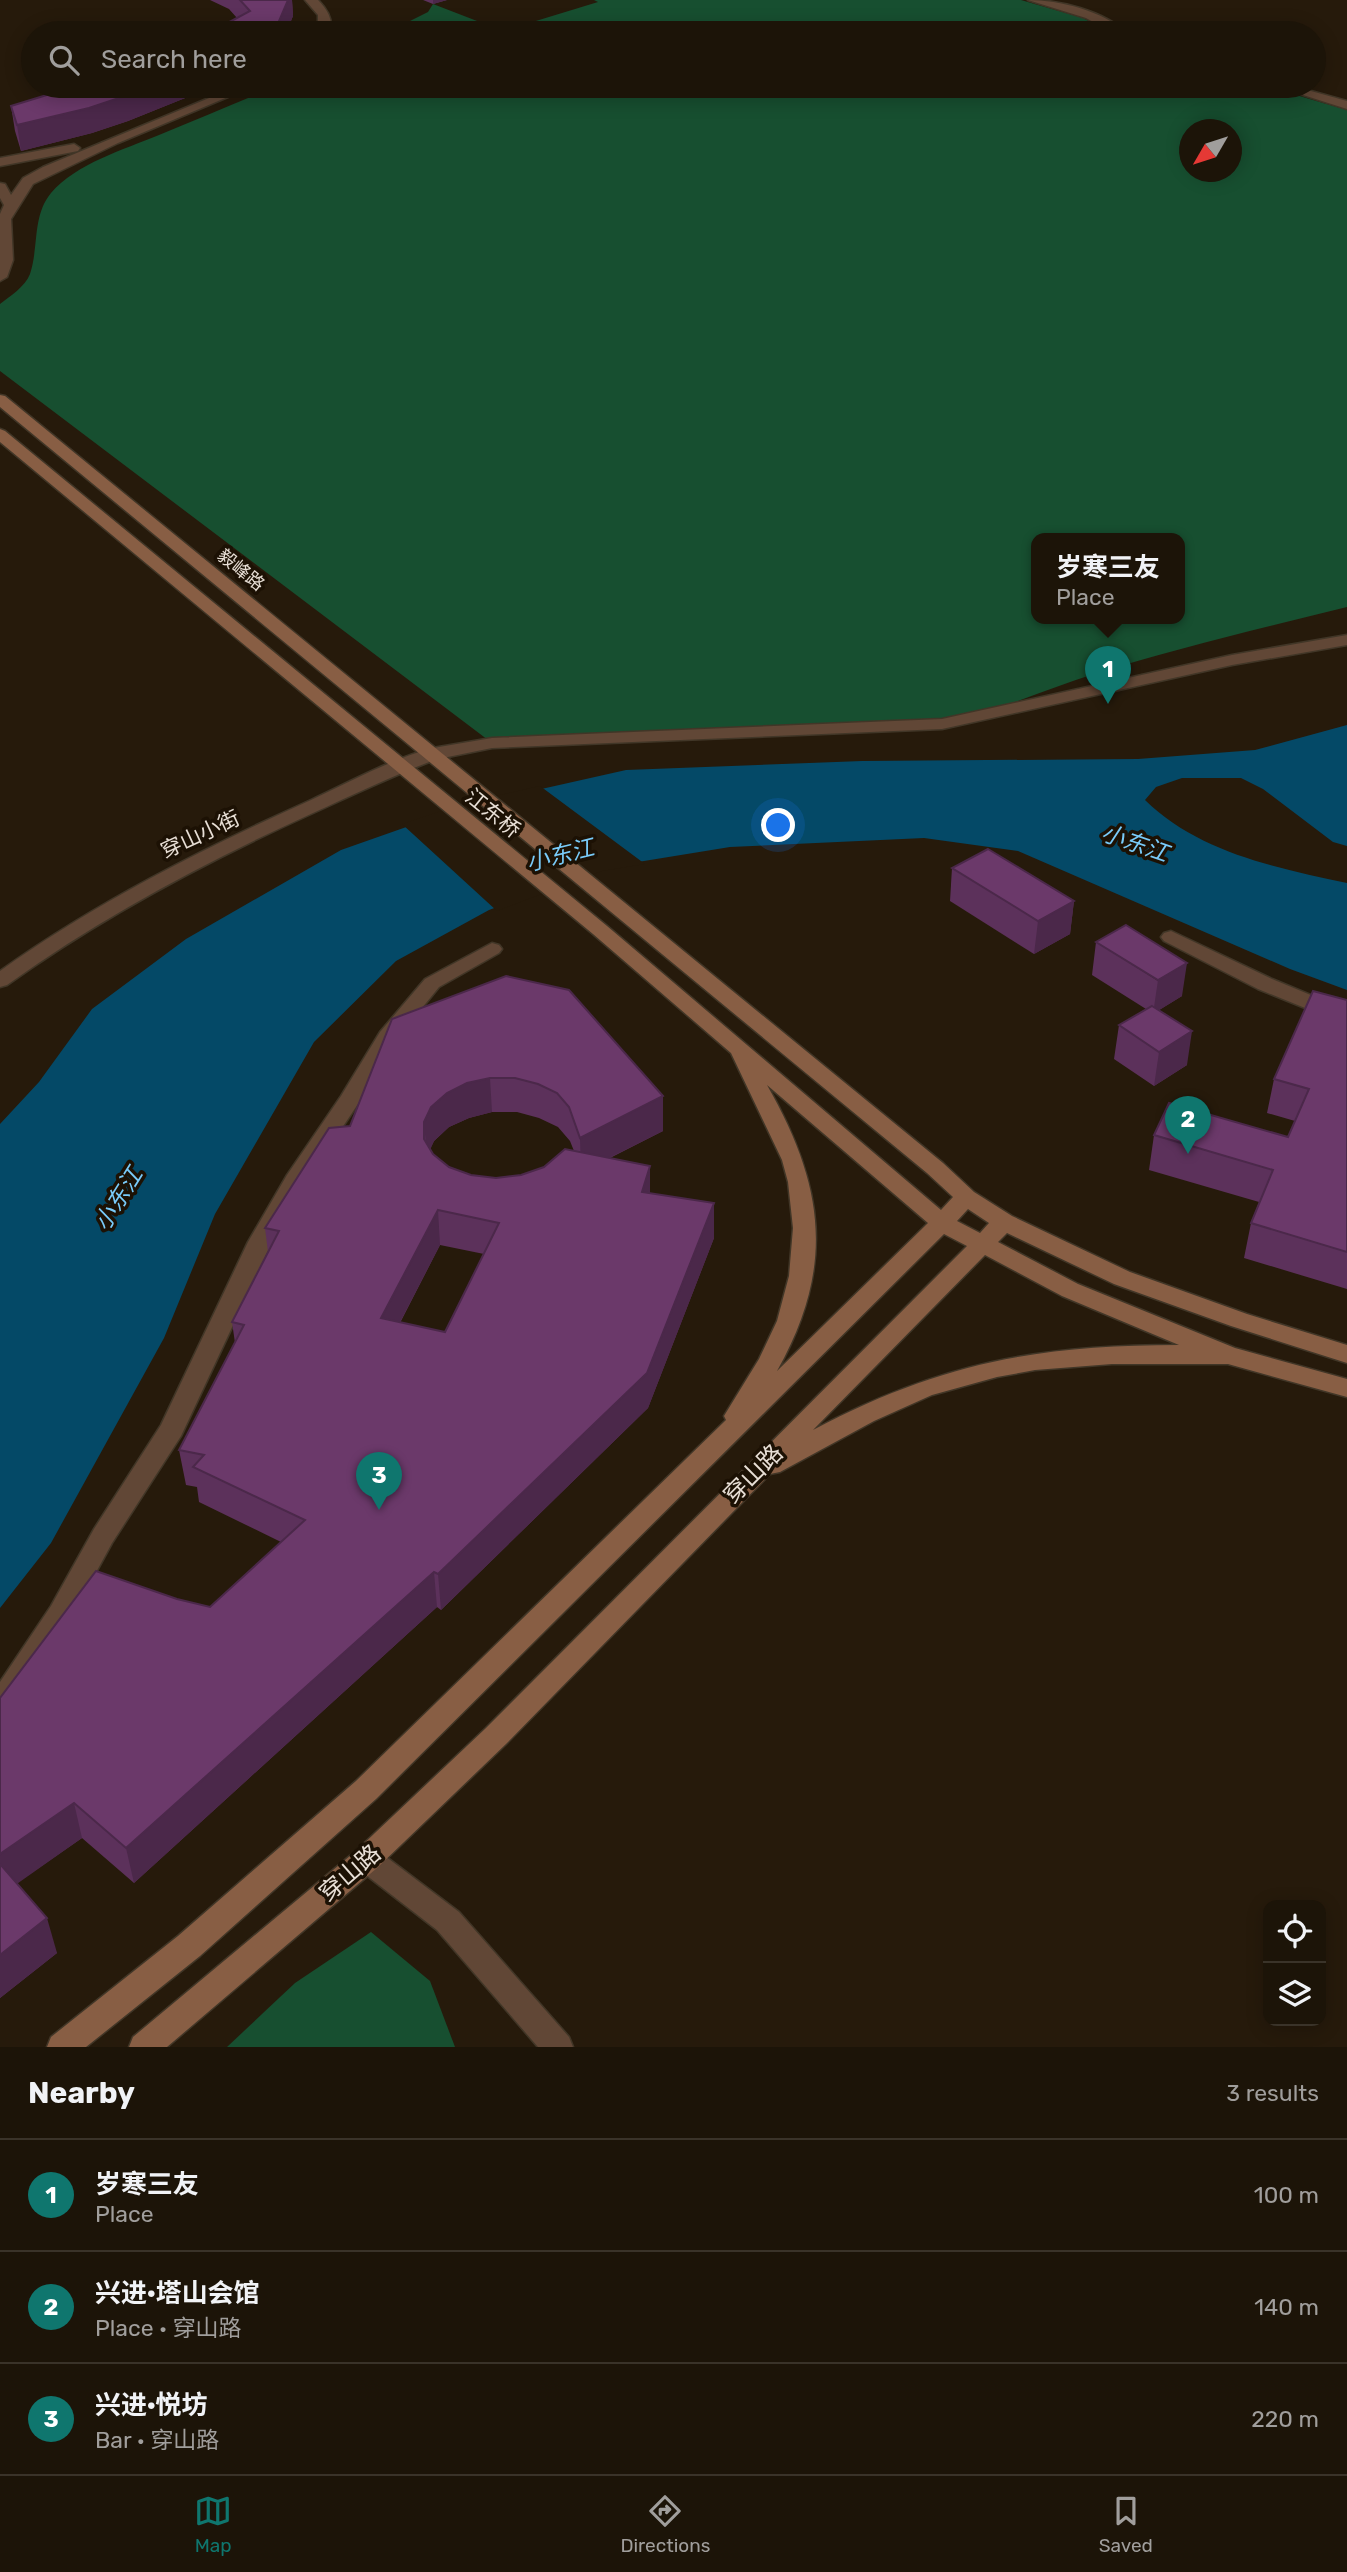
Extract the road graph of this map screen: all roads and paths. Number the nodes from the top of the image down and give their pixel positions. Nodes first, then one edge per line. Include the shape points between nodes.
1 (311, 0) edge
2 (1034, 0) edge
3 (1091, 0) edge
4 (1066, 9) junction
5 (326, 21) edge
6 (1099, 21) edge
7 (218, 98) edge
8 (1323, 98) edge
9 (1347, 105) edge
10 (114, 140) junction
11 (0, 162) edge
12 (0, 187) edge
13 (11, 205) junction
14 (0, 277) edge
15 (0, 399) edge
16 (0, 434) edge
17 (1347, 640) edge
18 (433, 754) junction
19 (401, 766) junction
20 (455, 773) joint
21 (1171, 937) dead end
22 (492, 949) dead end
23 (0, 981) edge
24 (1347, 1018) edge
25 (732, 1041) junction
26 (966, 1197) junction
27 (1004, 1222) junction
28 (942, 1223) junction
29 (981, 1245) junction
30 (1347, 1354) edge
31 (1228, 1355) junction
32 (1347, 1388) edge
33 (721, 1442) junction
34 (751, 1476) junction
35 (0, 1701) edge
36 (367, 1859) junction
37 (62, 2047) edge
38 (144, 2047) edge
39 (558, 2047) edge

1 - 5 street
2 - 4 street
3 - 4 street
4 - 6 street
7 - 10 street
8 - 9 street
10 - 11 street
10 - 13 street via 28,181
12 - 13 street
13 - 14 street via 4,219 6,260
15 - 18 main road, 毅峰路
16 - 19 main road
17 - 18 street, 穿山小街 via 1232,660 942,724 492,743
18 - 19 street, 穿山小街
18 - 20 main road, 毅峰路
19 - 23 street, 穿山小街 via 158,879 46,946
19 - 25 main road, 江东桥
20 - 26 main road, 江东桥
21 - 24 street
22 - 35 street via 432,983 387,1037 260,1241 172,1429 18,1681
25 - 28 main road
25 - 33 main road via 785,1139 800,1183 805,1219 795,1305 780,1343
26 - 27 main road
26 - 28 main road, 穿山路
27 - 29 main road, 穿山路
27 - 30 main road via 1132,1282
28 - 29 main road
28 - 33 main road, 穿山路
29 - 31 main road via 1094,1301
29 - 34 main road, 穿山路
31 - 32 main road
31 - 34 main road via 1111,1354 1047,1360 964,1377 855,1419
33 - 37 main road, 穿山路 via 366,1790 189,1947
34 - 36 main road, 穿山路 via 496,1736
36 - 38 main road, 穿山路
36 - 39 street via 448,1921

